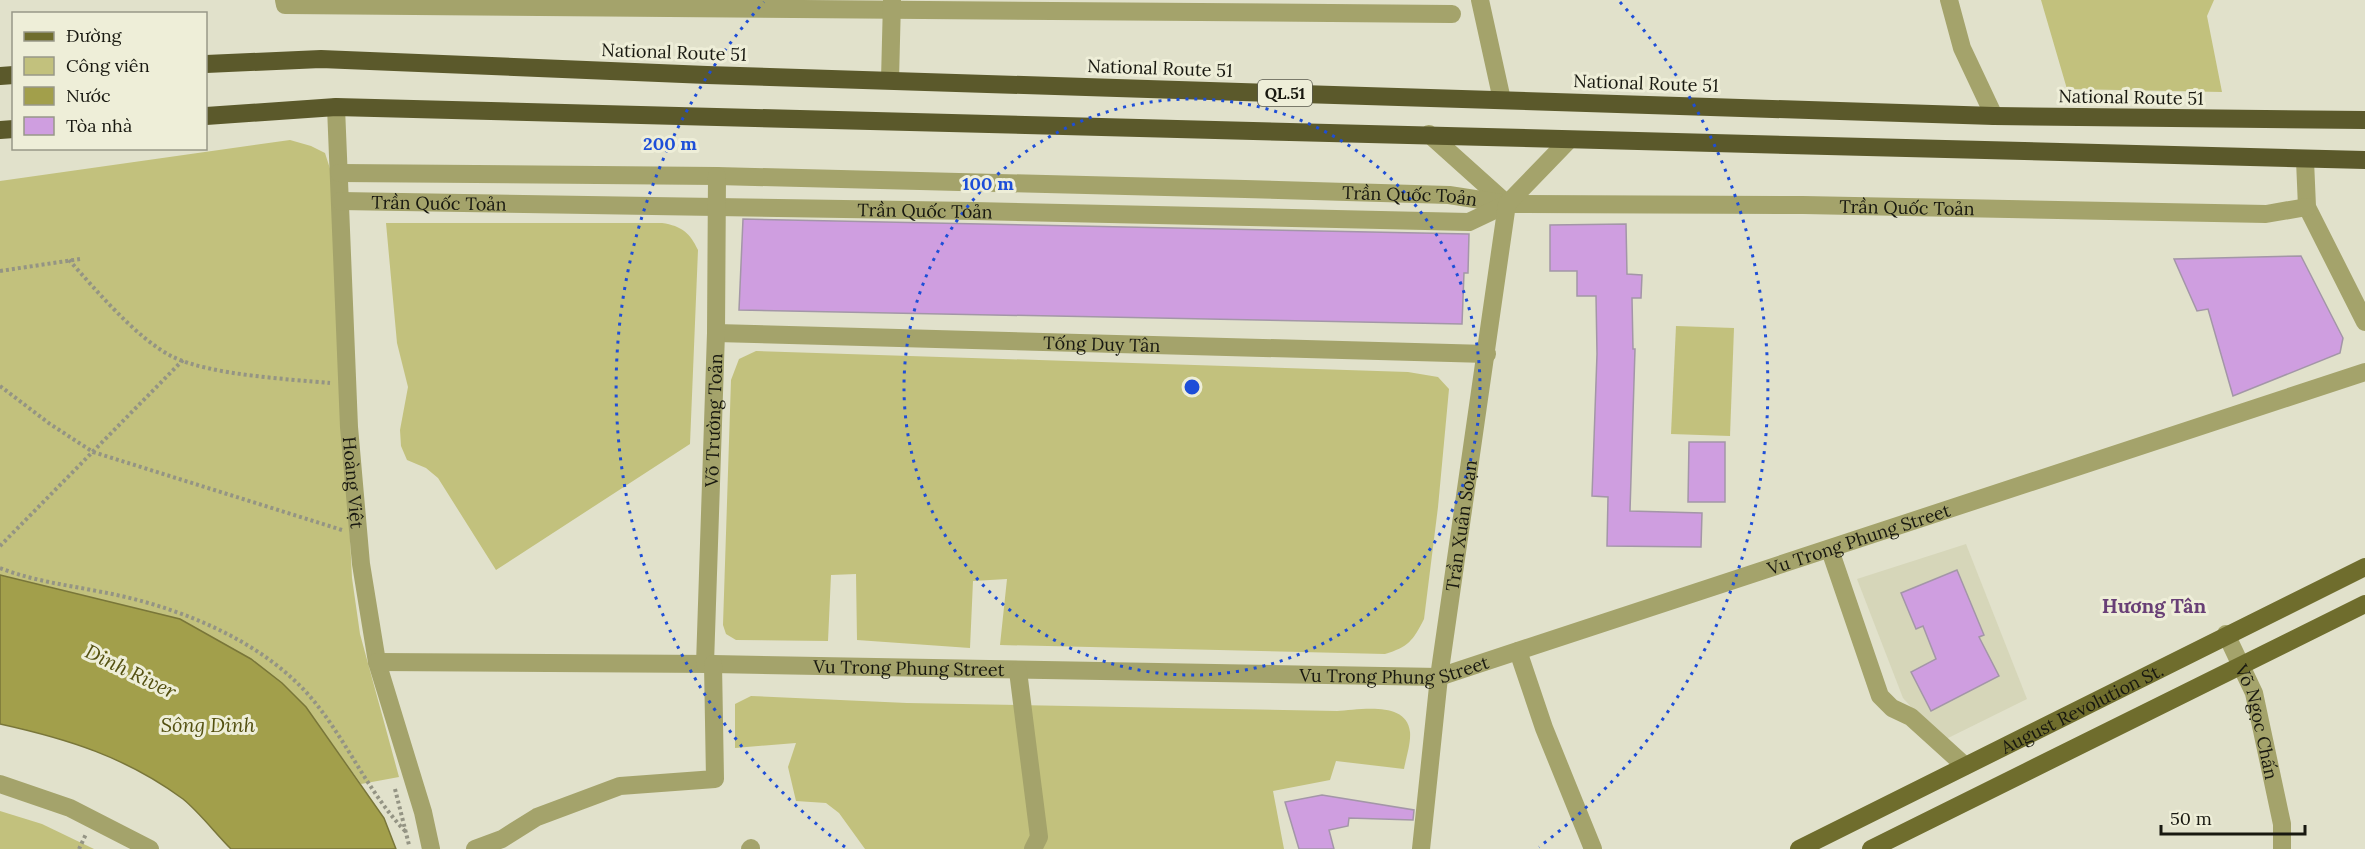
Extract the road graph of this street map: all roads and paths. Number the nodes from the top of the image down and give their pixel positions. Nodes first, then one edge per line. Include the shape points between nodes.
1 (284, 0) edge
2 (1480, 0) edge
3 (1948, 0) edge
4 (892, 6) edge
5 (1452, 14) dead end
6 (207, 64) edge
7 (890, 80) junction
8 (1502, 100) junction
9 (336, 107) junction
10 (207, 116) edge
11 (1994, 116) junction
12 (2365, 120) edge
13 (1429, 134) junction
14 (1569, 140) junction
15 (2306, 160) junction
16 (2365, 160) edge
17 (339, 173) junction
18 (717, 176) junction
19 (972, 182) junction
20 (1245, 189) junction
21 (340, 201) junction
22 (1508, 204) junction
23 (717, 206) junction
24 (2307, 207) junction
25 (974, 211) junction
26 (1245, 216) junction
27 (80, 259) dead end
28 (69, 260) junction
29 (0, 271) edge
30 (2365, 322) edge
31 (716, 333) junction
32 (1487, 354) junction
33 (183, 360) junction
34 (2365, 372) edge
35 (334, 384) dead end
36 (0, 386) edge
37 (93, 452) junction
38 (343, 530) dead end
39 (0, 546) edge
40 (1830, 550) junction
41 (2365, 567) edge
42 (0, 568) edge
43 (2365, 604) edge
44 (2226, 634) junction
45 (1518, 651) junction
46 (377, 662) junction
47 (709, 664) junction
48 (2243, 667) junction
49 (1018, 671) junction
50 (1439, 677) junction
51 (1965, 766) junction
52 (0, 784) edge
53 (406, 831) dead end
54 (150, 849) edge
55 (431, 849) edge
56 (475, 849) edge
57 (1033, 849) edge
58 (1421, 849) edge
59 (1593, 849) edge
60 (1799, 849) edge
61 (1871, 849) edge
62 (2282, 849) edge

1 - 4 street via 285,5
2 - 8 street
3 - 11 street via 1962,48
4 - 5 street
4 - 7 street
6 - 7 highway, National Route 51 / QL.51 via 321,59
7 - 8 highway, National Route 51 / QL.51
8 - 11 highway, National Route 51 / QL.51
9 - 10 highway, QL.51
9 - 13 highway, QL.51
9 - 17 street, Hoàng Việt
11 - 12 highway, National Route 51 / QL.51
13 - 14 highway, QL.51
13 - 22 street
14 - 15 highway, QL.51
14 - 22 street
15 - 16 highway, QL.51
15 - 24 street
17 - 18 street, Trần Quốc Toản
17 - 21 street, Hoàng Việt
18 - 19 street, Trần Quốc Toản
18 - 23 street, Võ Trường Toản
19 - 20 street, Trần Quốc Toản
19 - 25 street
20 - 22 street, Trần Quốc Toản via 1449,195
20 - 26 street
21 - 23 street, Trần Quốc Toản
21 - 46 street, Hoàng Việt via 351,450 361,564
22 - 24 street, Trần Quốc Toản via 1815,205 2266,214
22 - 26 street, Trần Quốc Toản via 1469,222
22 - 32 street, Trần Xuân Soạn
23 - 25 street, Trần Quốc Toản
23 - 31 street, Võ Trường Toản
24 - 30 street
25 - 26 street, Trần Quốc Toản
27 - 28 path
28 - 29 path
28 - 33 path via 150,341
31 - 32 street, Tống Duy Tân
31 - 47 street, Võ Trường Toản
32 - 50 street, Trần Xuân Soạn
33 - 35 path via 266,377
33 - 37 path
34 - 40 street, Vu Trong Phung Street
36 - 37 path
37 - 38 path
37 - 39 path
40 - 45 street, Vu Trong Phung Street
40 - 51 street via 1880,696 1892,708 1911,717
41 - 44 main road, August Revolution St.
42 - 53 path via 158,605 201,620 242,643 284,671 313,700 387,812
43 - 48 main road, August Revolution St.
44 - 48 street, Võ Ngọc Chấn
44 - 51 main road, August Revolution St.
45 - 50 street, Vu Trong Phung Street
45 - 59 street
46 - 47 street, Vu Trong Phung Street
46 - 55 street, Hoàng Việt
47 - 49 street, Vu Trong Phung Street
47 - 56 street, Võ Trường Toản via 715,780 620,786 537,817 502,839
48 - 61 main road, August Revolution St.
48 - 62 street, Võ Ngọc Chấn via 2263,730 2282,824
49 - 50 street, Vu Trong Phung Street
49 - 57 street via 1038,837
50 - 58 street, Trần Xuân Soạn
51 - 60 main road, August Revolution St.
52 - 54 street via 70,808

